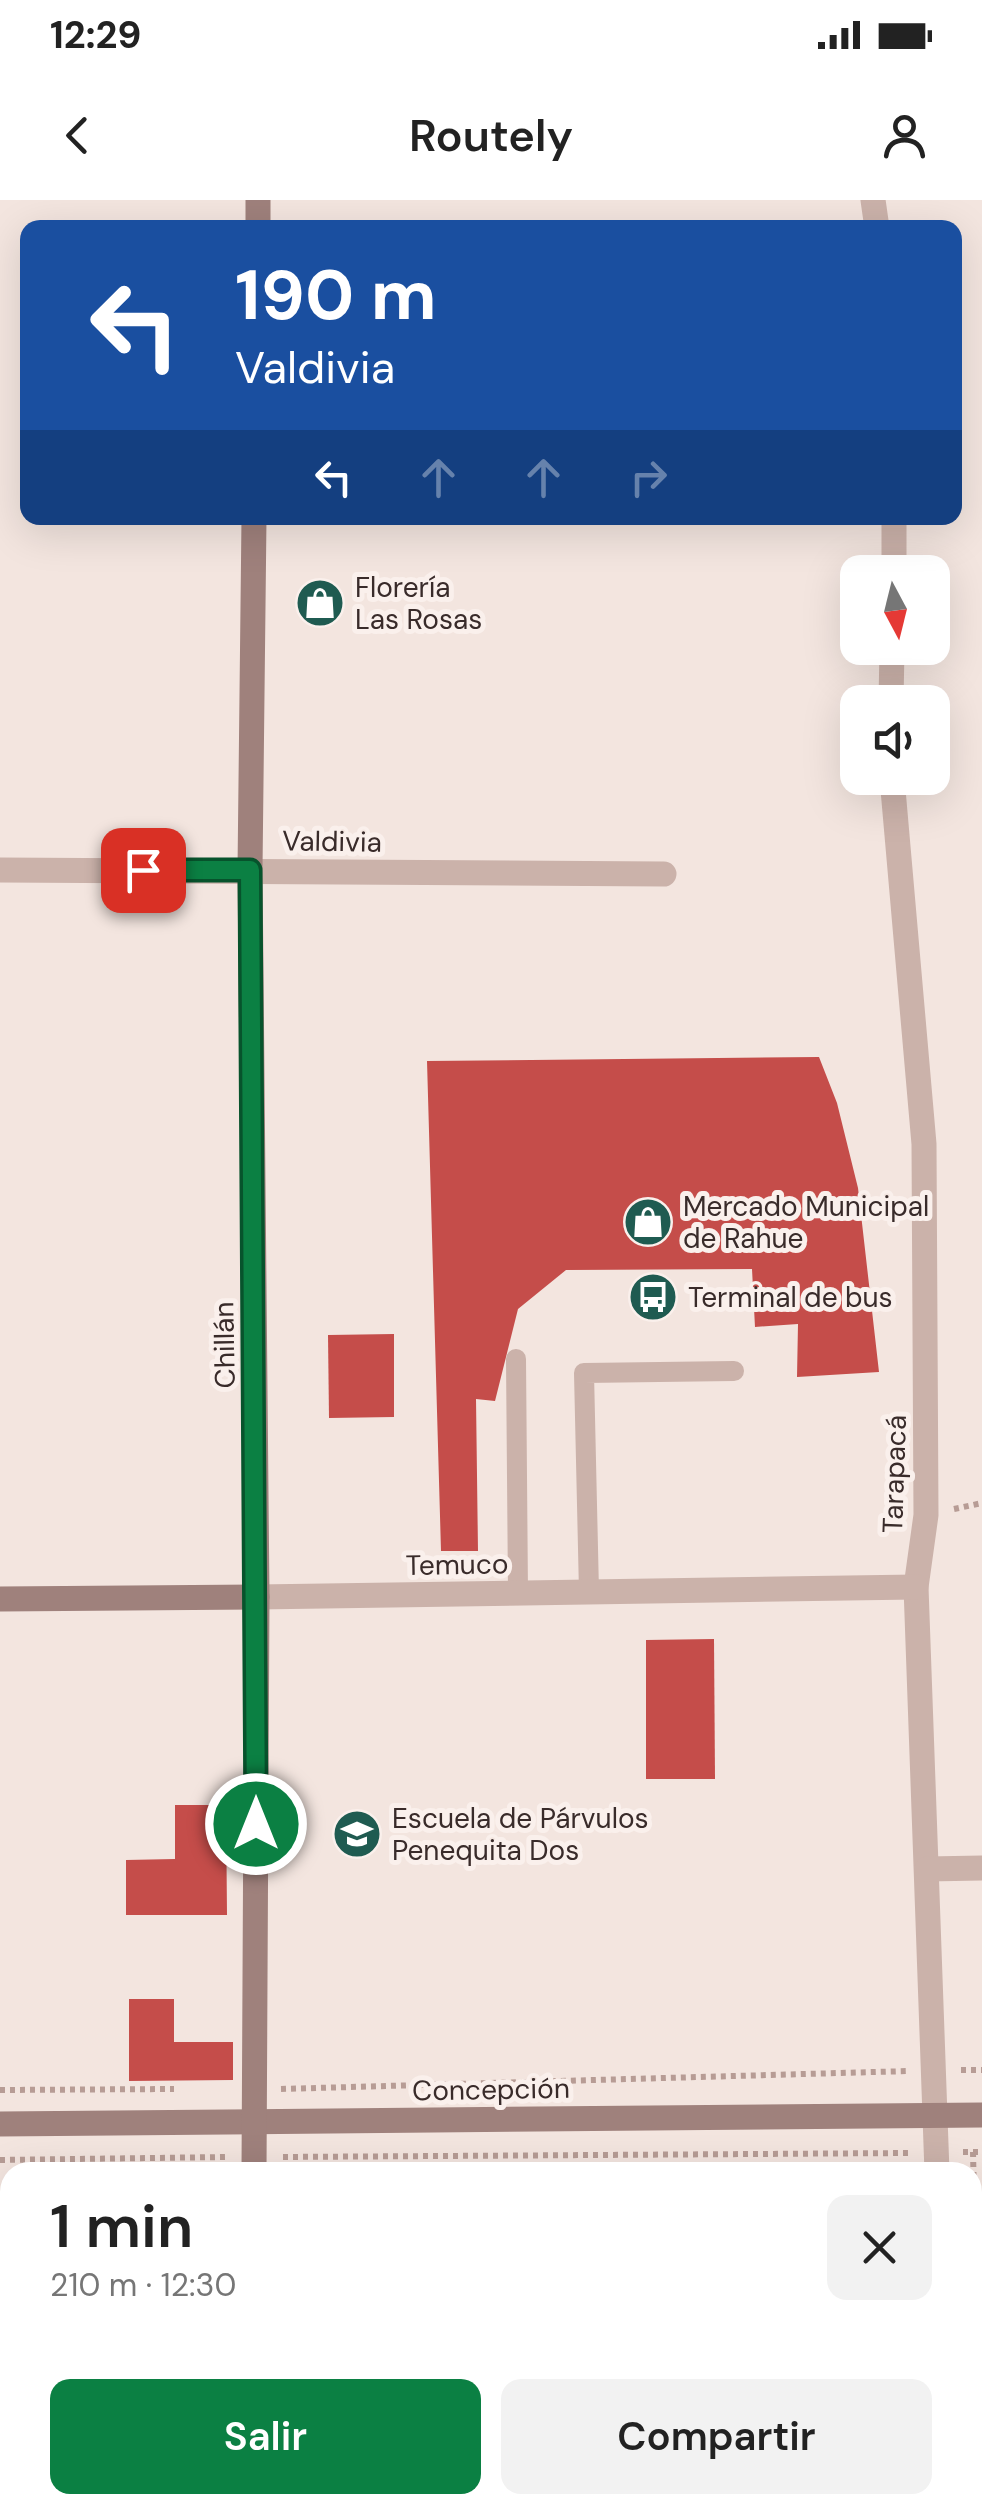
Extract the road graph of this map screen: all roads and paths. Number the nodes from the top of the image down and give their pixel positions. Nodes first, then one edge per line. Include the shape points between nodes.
1 (254, 525) edge
2 (894, 525) edge
3 (894, 555) edge
4 (893, 795) edge
5 (0, 870) edge
6 (250, 870) junction
7 (664, 874) dead end
8 (516, 1359) dead end
9 (734, 1371) dead end
10 (916, 1587) junction
11 (589, 1592) junction
12 (518, 1593) junction
13 (256, 1597) junction
14 (0, 1598) edge
15 (982, 1868) edge
16 (926, 1869) junction
17 (982, 2070) edge
18 (934, 2071) junction
19 (254, 2089) junction
20 (0, 2090) edge
21 (176, 2090) dead end
22 (936, 2115) junction
23 (982, 2115) edge
24 (254, 2122) junction
25 (0, 2124) edge
26 (978, 2152) edge
27 (0, 2160) edge
28 (102, 2162) edge
29 (254, 2162) edge
30 (937, 2162) edge
31 (941, 2162) edge

1 - 6 street, Chillán
2 - 3 street
4 - 10 street, Tarapacá via 924,1144 926,1515
5 - 6 street, Valdivia
6 - 7 street, Valdivia
6 - 13 street, Chillán
8 - 12 lane
9 - 11 lane via 584,1373
10 - 11 street, Temuco
10 - 16 street, Tarapacá
11 - 12 street, Temuco
12 - 13 street, Temuco
13 - 14 street, Temuco
13 - 19 street, Chillán
15 - 16 street
16 - 18 street, Tarapacá
17 - 18 path
18 - 19 path
18 - 22 street, Tarapacá
19 - 24 street, Chillán
20 - 21 path
22 - 23 street, Concepción
22 - 24 street, Concepción
22 - 30 street, Tarapacá
24 - 25 street, Concepción
24 - 29 street, Chillán
26 - 31 path
27 - 28 path

